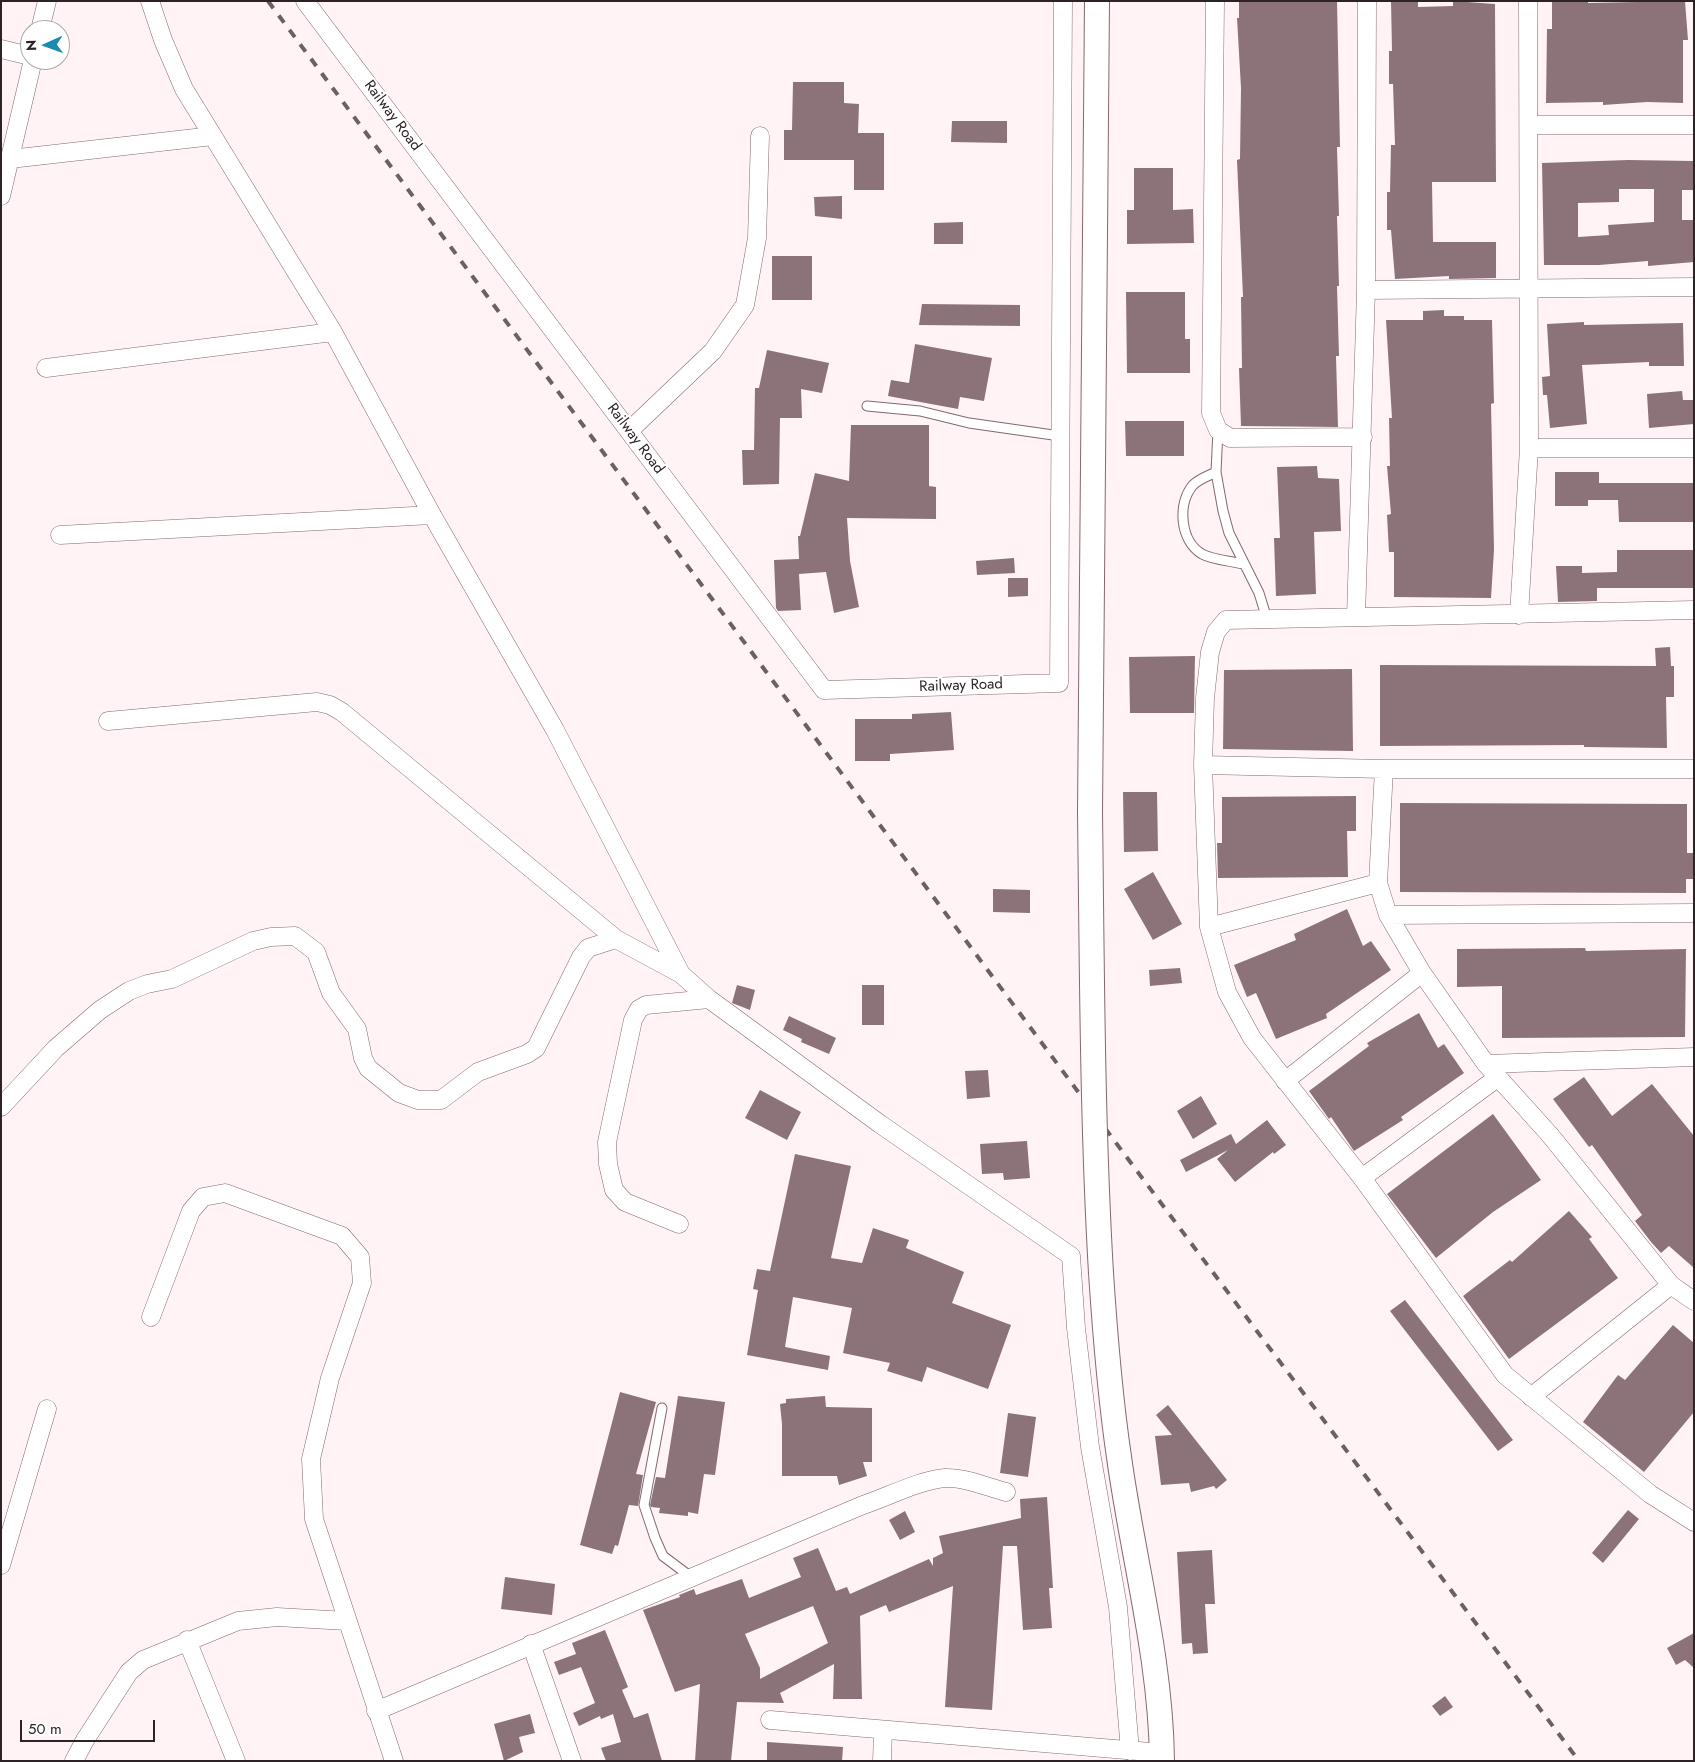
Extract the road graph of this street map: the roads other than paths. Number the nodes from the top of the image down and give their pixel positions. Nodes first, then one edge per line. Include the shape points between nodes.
1 (47, 1) edge
2 (150, 1) edge
3 (305, 1) edge
4 (1062, 1) edge
5 (1097, 1) edge
6 (1215, 1) edge
7 (1367, 1) edge
8 (1528, 1) edge
9 (42, 20) edge
10 (1, 49) edge
11 (20, 54) edge
12 (31, 70) edge
13 (1530, 125) junction
14 (1694, 125) edge
15 (213, 136) junction
16 (760, 136) dead end
17 (10, 159) junction
18 (1, 196) edge
19 (1694, 287) edge
20 (1530, 288) junction
21 (1366, 290) junction
22 (333, 332) junction
23 (46, 368) dead end
24 (867, 406) dead end
25 (1218, 430) junction
26 (629, 431) junction
27 (1060, 436) junction
28 (1363, 437) junction
29 (1529, 448) junction
30 (1694, 448) edge
31 (1216, 472) junction
32 (432, 515) junction
33 (60, 535) dead end
34 (1243, 564) junction
35 (1694, 610) edge
36 (1519, 615) junction
37 (1356, 617) junction
38 (1267, 619) junction
39 (108, 721) dead end
40 (1203, 765) junction
41 (1694, 768) edge
42 (1384, 769) junction
43 (1378, 884) junction
44 (1694, 913) edge
45 (1388, 915) junction
46 (1209, 927) junction
47 (616, 939) junction
48 (1422, 973) junction
49 (681, 974) junction
50 (709, 999) junction
51 (1691, 1061) edge
52 (1486, 1064) junction
53 (1497, 1078) junction
54 (1285, 1081) junction
55 (1, 1108) edge
56 (1362, 1178) junction
57 (679, 1224) dead end
58 (1671, 1285) junction
59 (1694, 1301) edge
60 (151, 1316) dead end
61 (1531, 1396) junction
62 (662, 1408) dead end
63 (47, 1409) dead end
64 (1006, 1492) dead end
65 (1694, 1522) edge
66 (1, 1565) edge
67 (691, 1577) junction
68 (1145, 1601) junction
69 (1118, 1607) junction
70 (347, 1621) junction
71 (187, 1640) junction
72 (531, 1644) junction
73 (376, 1711) junction
74 (770, 1720) dead end
75 (884, 1731) junction
76 (1130, 1751) junction
77 (1162, 1757) edge
78 (74, 1761) edge
79 (236, 1761) edge
80 (394, 1761) edge
81 (572, 1761) edge
82 (882, 1761) edge

1 - 9 street
2 - 15 street via 184,89
3 - 26 street, Railway Road
4 - 27 street
5 - 68 main road, bridge via 1090,812 1096,1196 1106,1349 1119,1458
6 - 25 street via 1211,413
7 - 21 street
8 - 13 street
10 - 11 street
12 - 17 street
13 - 14 street
13 - 20 street
15 - 17 street
15 - 22 street
16 - 26 street via 757,238 745,305 713,351
17 - 18 street
19 - 20 street
20 - 21 street
20 - 29 street
21 - 28 street
22 - 23 street
22 - 32 street
24 - 27 lane via 920,411 969,423
25 - 28 street via 1230,438
25 - 31 lane
26 - 27 street, Railway Road via 824,690 1059,683
28 - 37 street
29 - 30 street
29 - 36 street
31 - 34 lane via 1229,533
31 - 34 lane via 1198,480 1187,494 1182,511 1184,529 1197,551
32 - 33 street
32 - 49 street via 555,730
34 - 38 lane via 1259,592
35 - 36 street
36 - 37 street
37 - 38 street
38 - 40 street via 1226,620 1216,632 1206,689
39 - 47 street via 317,702 330,705
40 - 42 street
40 - 46 street
41 - 42 street
42 - 43 street
43 - 45 street
43 - 46 street
44 - 45 street
45 - 48 street
46 - 54 street via 1227,992 1252,1038
47 - 49 street
47 - 55 street via 588,948 536,1048 478,1072 441,1100 418,1100 398,1093 368,1068 357,1029 331,994 316,952 295,936 253,942 172,980 129,991 100,1010 56,1048
48 - 52 street
48 - 54 street
49 - 50 street
50 - 57 street via 646,1005 639,1009 633,1020 607,1142 614,1190 625,1202
50 - 69 street via 880,1124 1071,1256 1090,1447
51 - 52 street
52 - 53 street
53 - 56 street
53 - 58 street via 1550,1135
54 - 56 street
56 - 61 street via 1505,1375
58 - 59 street
58 - 61 street
60 - 70 street via 190,1211 203,1197 225,1194 342,1236 360,1256 362,1282 330,1378 311,1459 314,1519
61 - 65 street via 1650,1494
62 - 67 lane via 644,1505 663,1556
63 - 66 street
64 - 67 street via 965,1481 933,1480 863,1504
67 - 72 street
68 - 69 street
68 - 77 main road via 1158,1687
69 - 76 street
70 - 71 street via 277,1617 238,1621
70 - 73 street
71 - 78 street via 143,1660 129,1672
71 - 79 street
72 - 73 street
72 - 81 street
73 - 80 street
74 - 75 street
75 - 76 street
75 - 82 street
76 - 77 street

